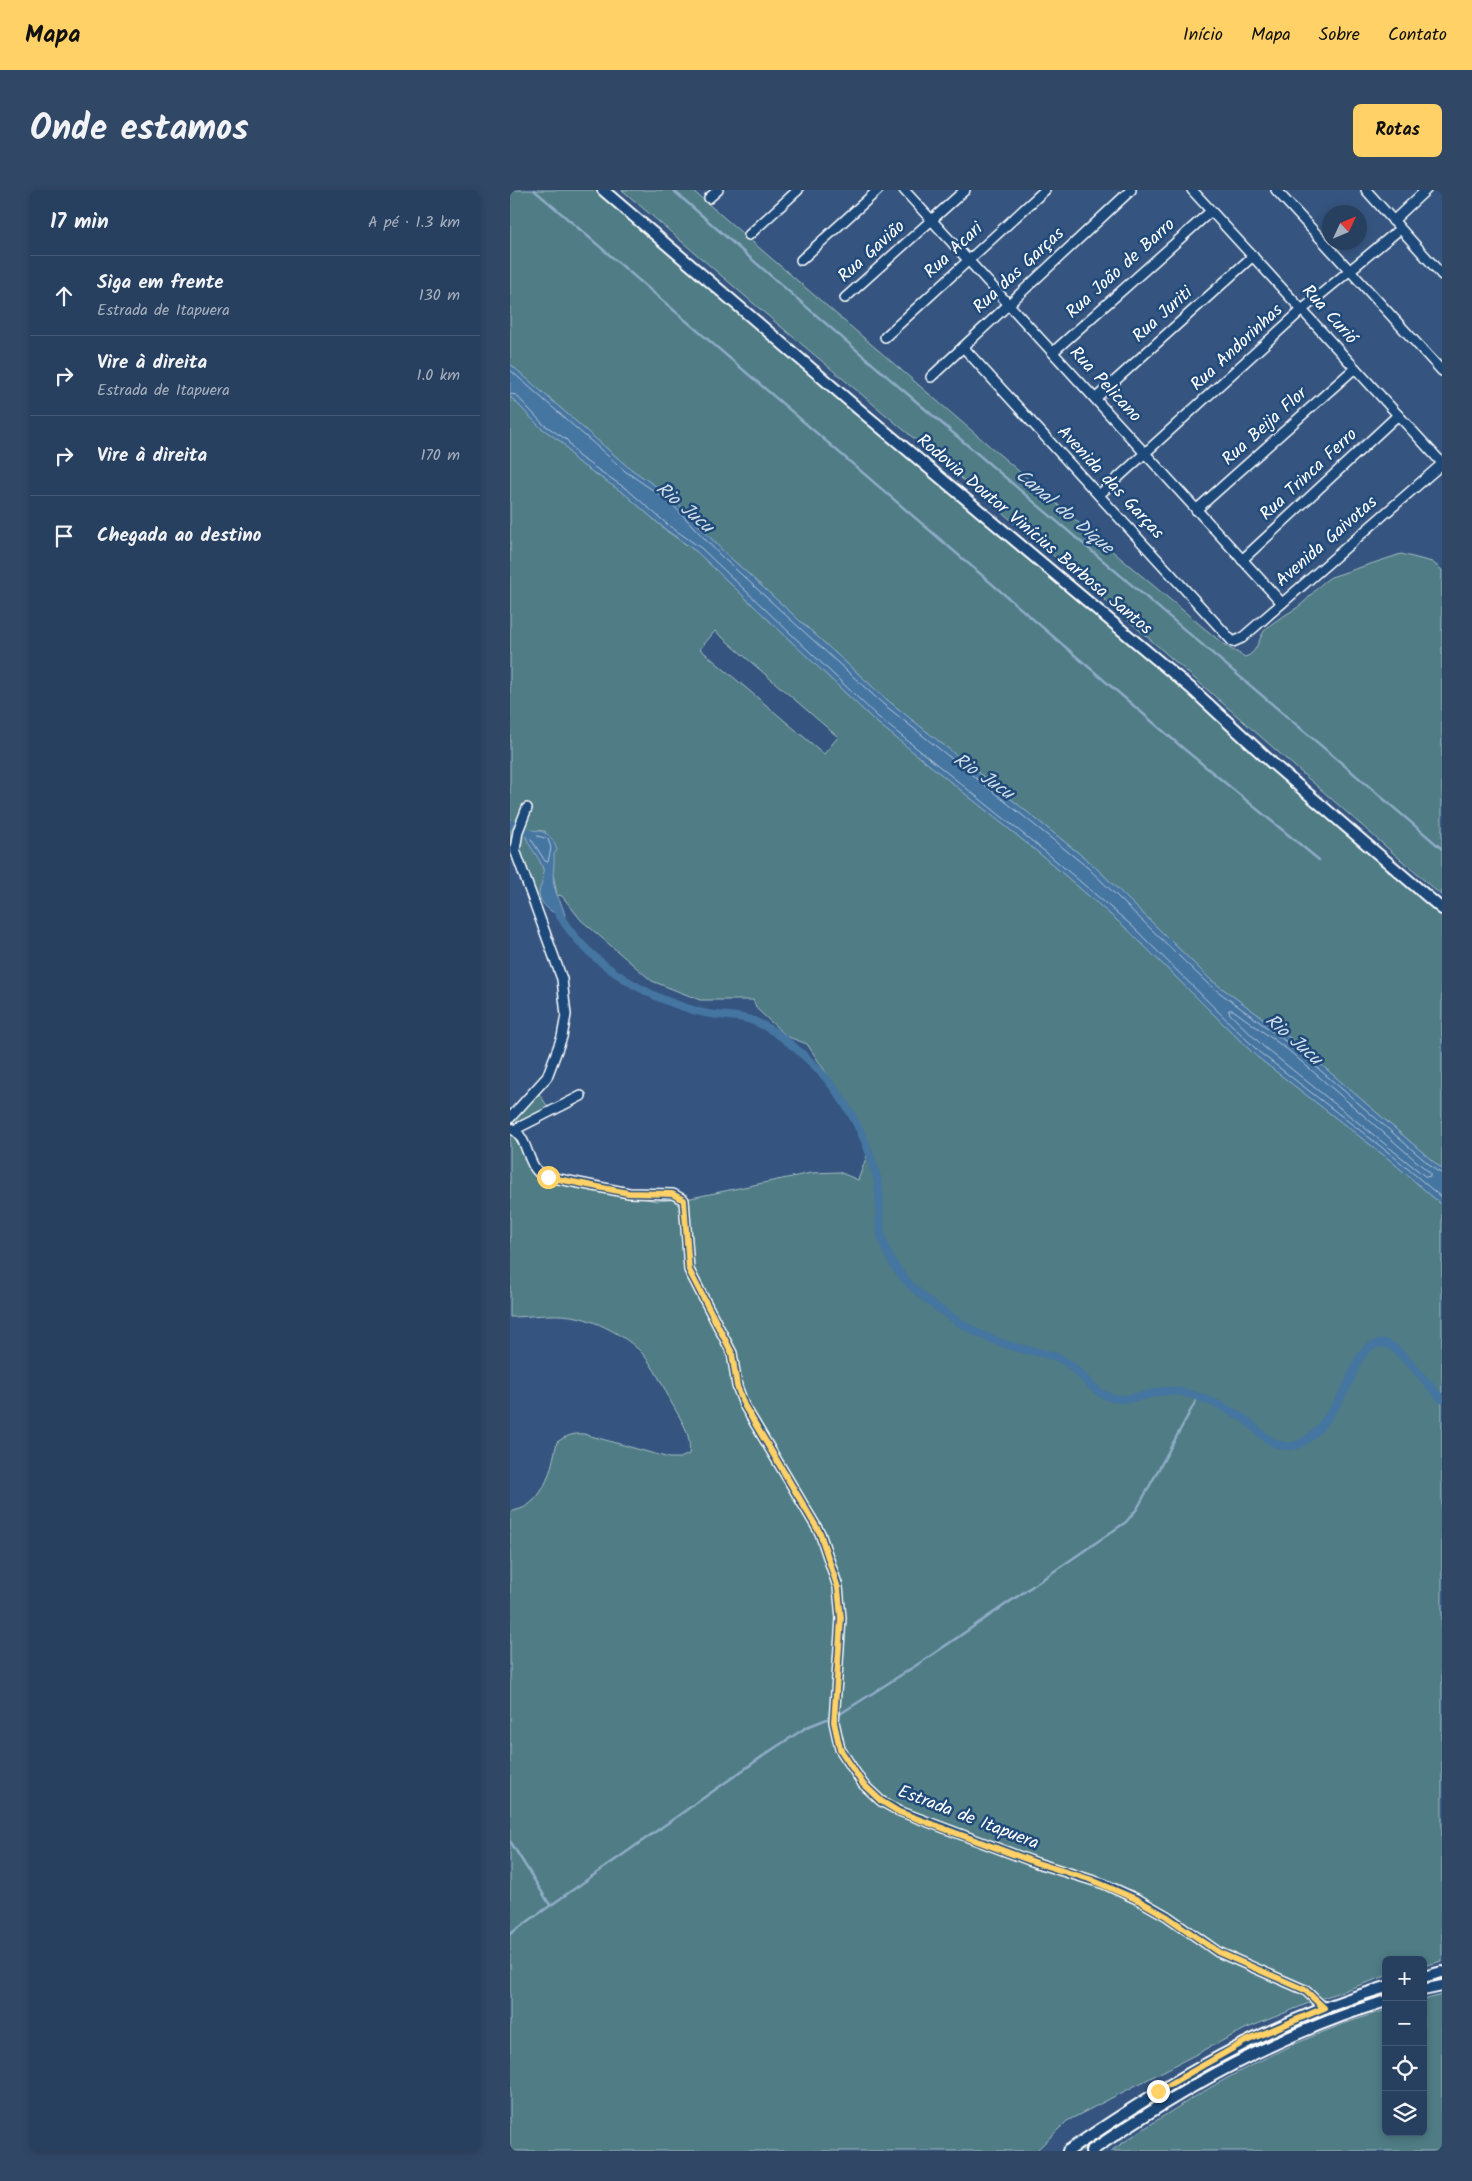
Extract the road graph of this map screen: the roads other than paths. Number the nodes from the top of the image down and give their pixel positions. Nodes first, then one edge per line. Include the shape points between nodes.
1 (603, 190) edge
2 (718, 190) edge
3 (798, 190) edge
4 (878, 190) edge
5 (904, 190) edge
6 (965, 190) edge
7 (1045, 190) edge
8 (1131, 190) edge
9 (1192, 190) edge
10 (1276, 190) edge
11 (1366, 190) edge
12 (1426, 190) edge
13 (710, 198) dead end
14 (1211, 211) junction
15 (931, 220) junction
16 (1393, 221) junction
17 (1400, 230) junction
18 (749, 235) dead end
19 (1253, 256) junction
20 (801, 260) dead end
21 (968, 260) junction
22 (1350, 269) junction
23 (1442, 275) edge
24 (845, 298) dead end
25 (1008, 303) junction
26 (1303, 310) junction
27 (885, 337) dead end
28 (963, 347) junction
29 (1053, 352) junction
30 (1355, 368) junction
31 (1442, 371) edge
32 (931, 377) dead end
33 (1096, 398) junction
34 (1398, 415) junction
35 (1146, 454) junction
36 (1442, 463) edge
37 (1099, 495) junction
38 (1196, 510) junction
39 (1242, 560) junction
40 (1282, 603) junction
41 (1233, 642) joint
42 (527, 808) dead end
43 (1442, 908) edge
44 (581, 1096) dead end
45 (510, 1118) edge
46 (512, 1129) edge
47 (1442, 1972) edge
48 (1427, 1976) edge
49 (1442, 1986) edge
50 (1382, 1988) edge
51 (1427, 1989) edge
52 (1382, 2002) edge
53 (1324, 2008) junction
54 (1068, 2151) edge
55 (1091, 2151) edge

1 - 43 main road, Rodovia Doutor Vinícius Barbosa Santos via 1193,690 1272,763
2 - 13 street
3 - 18 street
4 - 20 street
5 - 15 street, Rua Pelicano
6 - 15 street, Rua Gavião
7 - 21 street, Rua Acari
8 - 25 street, Rua das Garças
9 - 14 street, Rua Curió
10 - 22 street
11 - 16 street
12 - 16 street
14 - 19 street, Rua Curió
14 - 29 street, Rua João de Barro
15 - 21 street, Rua Pelicano
15 - 24 street, Rua Gavião
16 - 17 street
17 - 22 street, Rua Andorinhas
17 - 23 street
19 - 26 street, Rua Curió
19 - 33 street, Rua Juriti
21 - 25 street, Rua Pelicano
21 - 27 street, Rua Acari
22 - 26 street, Rua Andorinhas
22 - 31 street
25 - 28 street, Rua das Garças
25 - 29 street, Rua Pelicano
26 - 30 street, Rua Curió
26 - 35 street, Rua Andorinhas
28 - 32 street, Rua das Garças
28 - 37 street, Avenida das Garças
29 - 33 street, Rua Pelicano
30 - 34 street, Rua Curió
30 - 38 street, Rua Beija Flor
33 - 35 street, Rua Pelicano
34 - 36 street, Rua Curió
34 - 39 street, Rua Trinca Ferro
35 - 37 street, Rua Andorinhas
35 - 38 street, Rua Pelicano
36 - 40 street, Avenida Gaivotas
37 - 41 street, Avenida das Garças
38 - 39 street, Rua Pelicano
39 - 40 street, Rua Pelicano
40 - 41 street, Avenida Gaivotas
42 - 45 street via 514,850 562,979 566,1015 562,1037 547,1078
44 - 46 street
46 - 53 street, Estrada de Itapuera via 520,1136 536,1169 544,1176 628,1193 672,1194 684,1200 689,1270 732,1353 740,1396 812,1517 827,1550 841,1602 834,1722 840,1749 863,1784 899,1812 1089,1879 1138,1900 1218,1952 1305,1990
47 - 48 main road
49 - 51 main road
50 - 53 main road
52 - 55 main road via 1306,2029 1234,2062 1175,2095
53 - 54 main road via 1195,2068

